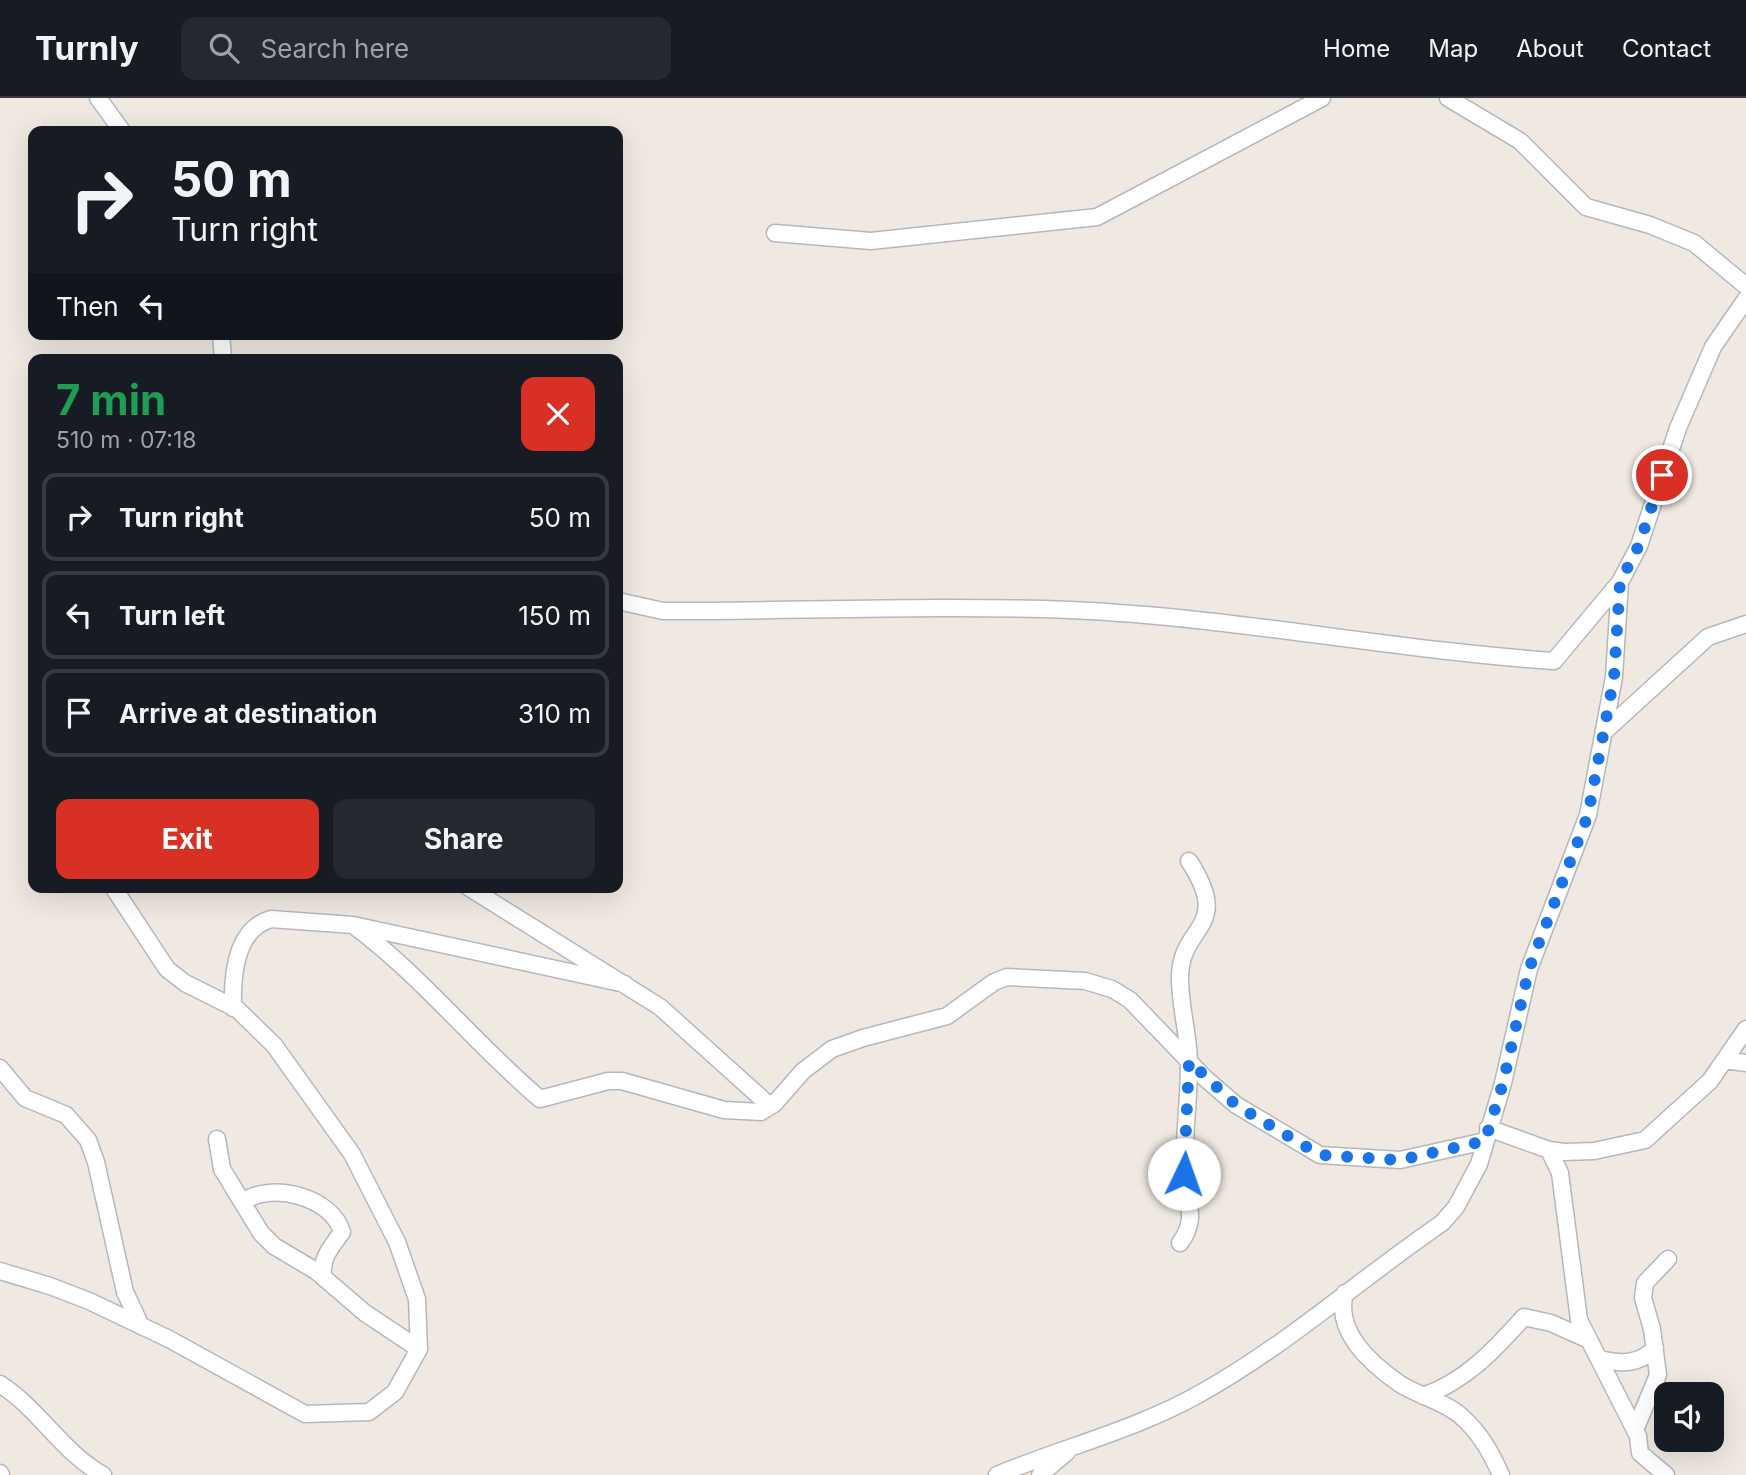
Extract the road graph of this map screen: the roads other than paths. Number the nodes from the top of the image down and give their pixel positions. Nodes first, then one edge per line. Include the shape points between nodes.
1 (98, 98) edge
2 (1322, 98) edge
3 (1448, 98) edge
4 (118, 126) edge
5 (775, 233) dead end
6 (1746, 285) edge
7 (1746, 299) edge
8 (1620, 582) junction
9 (623, 602) edge
10 (1746, 624) edge
11 (1605, 731) junction
12 (1189, 861) dead end
13 (117, 893) edge
14 (478, 893) edge
15 (353, 925) junction
16 (625, 984) junction
17 (233, 1008) junction
18 (1746, 1029) edge
19 (1725, 1060) junction
20 (1189, 1061) junction
21 (1746, 1063) edge
22 (0, 1068) edge
23 (770, 1106) junction
24 (1486, 1134) junction
25 (217, 1139) dead end
26 (1549, 1150) junction
27 (243, 1202) junction
28 (1180, 1243) dead end
29 (1668, 1259) dead end
30 (0, 1272) edge
31 (323, 1276) junction
32 (1345, 1293) junction
33 (141, 1326) junction
34 (1587, 1339) junction
35 (1655, 1348) junction
36 (419, 1349) junction
37 (1600, 1359) junction
38 (0, 1384) edge
39 (1423, 1396) junction
40 (1635, 1430) junction
41 (1077, 1444) junction
42 (1662, 1474) edge
43 (103, 1475) edge
44 (998, 1475) edge
45 (1040, 1475) edge
46 (1501, 1475) edge

1 - 4 street
2 - 5 street via 1097,217 871,242
3 - 6 street via 1520,141 1586,207 1694,243
7 - 8 street via 1713,347 1678,428 1639,545
8 - 9 street via 1554,661 1070,610 663,611
8 - 11 street via 1614,677
10 - 11 street via 1708,637
11 - 24 street via 1588,815 1529,969 1503,1083
12 - 20 street via 1207,904 1180,977
13 - 17 street via 167,969
14 - 16 street
15 - 16 street
15 - 17 street via 271,919 259,923 235,961
15 - 23 street via 540,1099 622,1081 724,1110 748,1114
16 - 23 street via 692,1034
17 - 36 street via 274,1045 352,1154 397,1242 414,1288
18 - 19 street
19 - 21 street
19 - 26 street via 1710,1081 1645,1140 1594,1151
20 - 23 street via 1130,1000 1112,989 1086,981 1007,976 947,1016 832,1049
20 - 24 street via 1236,1105 1320,1155 1400,1160
20 - 28 street via 1184,1174 1191,1210 1189,1231
22 - 33 street via 25,1098 66,1115 88,1140 125,1292
24 - 26 street
24 - 32 street via 1479,1164 1456,1208
25 - 27 street via 222,1169
26 - 34 street via 1560,1173 1579,1320
27 - 31 street via 274,1246
27 - 31 street via 254,1194 279,1192 327,1209 342,1232 328,1250
29 - 35 street via 1645,1283 1643,1298
30 - 33 street via 50,1286
31 - 36 street
32 - 39 street via 1342,1317 1352,1338 1400,1383
32 - 41 street via 1277,1347 1200,1394
33 - 36 street via 305,1414 369,1412 396,1392
34 - 37 street
34 - 39 street via 1524,1317 1469,1372 1449,1387
35 - 37 street via 1646,1357 1626,1363
35 - 40 street via 1658,1375
37 - 40 street
38 - 43 street via 15,1393 66,1447
39 - 46 street via 1461,1415 1486,1443
40 - 42 street via 1640,1453
41 - 44 street
41 - 45 street

